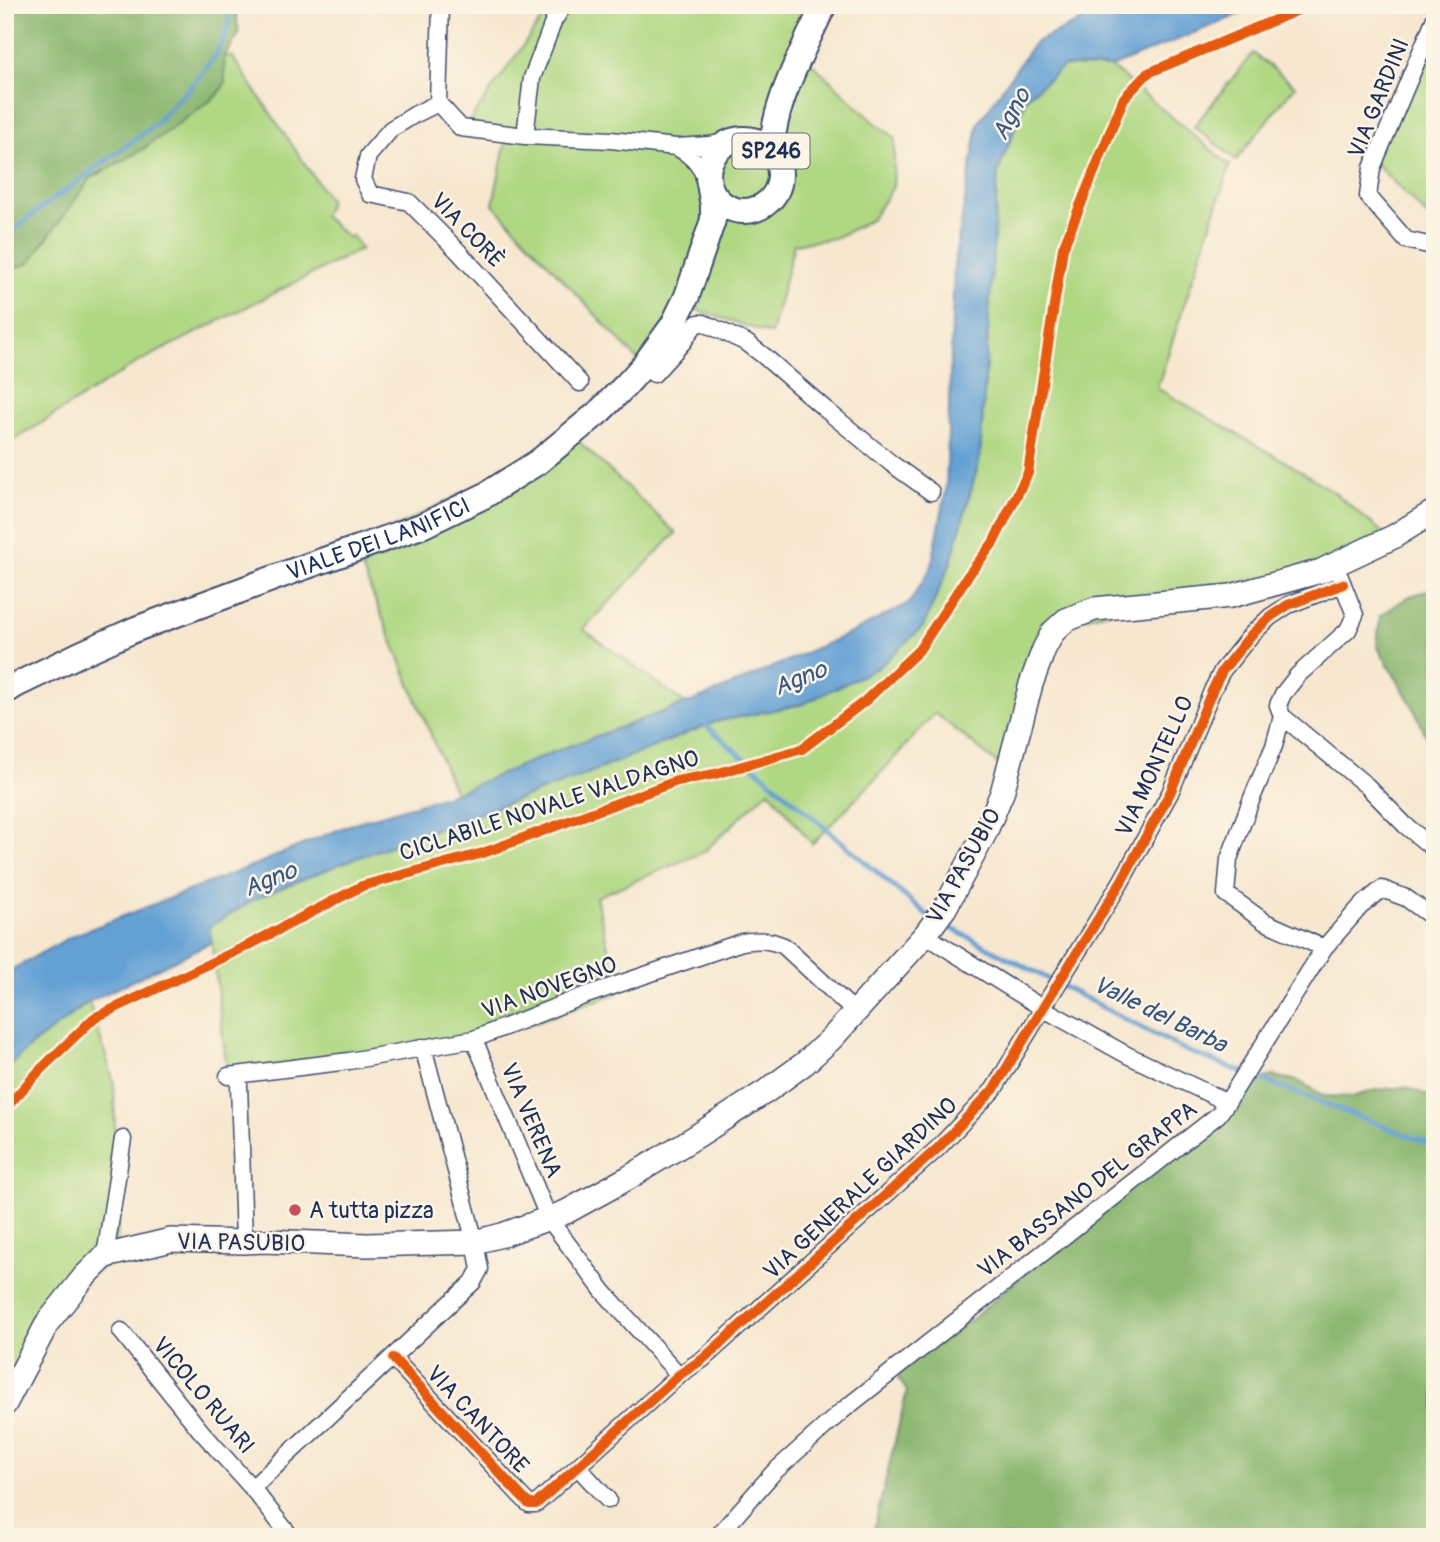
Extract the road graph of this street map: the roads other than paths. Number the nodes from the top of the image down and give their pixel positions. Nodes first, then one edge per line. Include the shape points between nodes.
1 (441, 5) edge
2 (564, 5) edge
3 (824, 5) edge
4 (1435, 18) edge
5 (796, 66) junction
6 (438, 103) junction
7 (525, 136) junction
8 (737, 139) junction
9 (676, 147) junction
10 (774, 153) junction
11 (709, 186) junction
12 (750, 211) junction
13 (1435, 248) edge
14 (687, 296) junction
15 (644, 365) junction
16 (580, 383) dead end
17 (931, 492) dead end
18 (1435, 511) edge
19 (1339, 574) junction
20 (9, 694) edge
21 (1282, 716) junction
22 (1435, 850) edge
23 (1435, 919) edge
24 (934, 923) junction
25 (1324, 948) junction
26 (1046, 1003) junction
27 (855, 1012) junction
28 (474, 1039) junction
29 (423, 1047) junction
30 (1226, 1104) junction
31 (123, 1139) dead end
32 (549, 1219) junction
33 (244, 1242) junction
34 (475, 1242) junction
35 (105, 1256) junction
36 (121, 1331) dead end
37 (393, 1358) junction
38 (679, 1375) junction
39 (5, 1404) edge
40 (578, 1467) junction
41 (252, 1488) junction
42 (608, 1500) dead end
43 (291, 1537) edge
44 (717, 1537) edge

1 - 6 street
2 - 7 street via 532,78
3 - 5 main road, VIALE DEI LANIFICI / SP246
4 - 13 street, VIA GARDINI via 1372,168 1368,195 1406,240
5 - 8 main road, VIALE DEI LANIFICI / SP246 via 757,126
5 - 10 main road, VIALE DEI LANIFICI / SP246 via 774,125
6 - 7 street via 461,128
6 - 16 street, VIA CORÈ via 391,129 368,156 363,178 370,194 409,202
7 - 9 street
8 - 9 street
8 - 10 main road, SP246 via 755,140
8 - 11 main road, VIALE DEI LANIFICI / SP246 via 714,153 707,173
9 - 11 street via 698,164
10 - 12 main road, VIALE DEI LANIFICI / SP246 via 780,173 776,192 761,208
11 - 12 main road, SP246 via 726,207
11 - 14 main road, VIALE DEI LANIFICI via 713,220
12 - 14 main road, VIALE DEI LANIFICI via 732,221
14 - 15 main road, VIALE DEI LANIFICI
15 - 17 street via 654,374 694,326 704,323 747,343
15 - 20 main road, VIALE DEI LANIFICI via 564,441 484,496 424,525 136,629 78,654
18 - 19 main road, VIA PASUBIO
19 - 21 street via 1354,615 1348,630 1283,694 1278,705
19 - 24 main road, VIA PASUBIO via 1321,571 1231,596 1094,608 1066,620 1044,649 1002,793 985,833
19 - 26 street, VIA MONTELLO via 1270,617 1222,671 1170,793
21 - 22 street
21 - 25 street via 1229,859 1226,894 1265,922
23 - 25 street via 1406,898 1382,889
24 - 26 street, VIA BASSANO DEL GRAPPA
24 - 27 main road, VIA PASUBIO
25 - 30 street
26 - 30 street, VIA BASSANO DEL GRAPPA via 1128,1055
26 - 38 street, VIA GENERALE GIARDINO via 994,1089 938,1148 703,1359
27 - 28 street, VIA NOVEGNO via 784,946 760,940 742,942 592,993
27 - 32 main road, VIA PASUBIO via 805,1063 768,1090 628,1178
28 - 29 street, VIA NOVEGNO
28 - 32 street, VIA VERENA
29 - 33 street, VIA NOVEGNO via 234,1080
29 - 34 street
30 - 44 street, VIA BASSANO DEL GRAPPA via 1218,1115 842,1411 773,1473
31 - 35 street
32 - 34 main road, VIA PASUBIO
32 - 38 street, VIA VERENA via 603,1291
33 - 34 main road, VIA PASUBIO
33 - 35 main road, VIA PASUBIO via 171,1240
34 - 37 street, VIA CANTORE via 480,1269 473,1282
35 - 39 main road via 48,1322
36 - 41 street, VICOLO RUARI
37 - 40 street, VIA CANTORE via 529,1504 536,1504
37 - 41 street, VIA CANTORE
38 - 40 street
40 - 42 street
41 - 43 street

